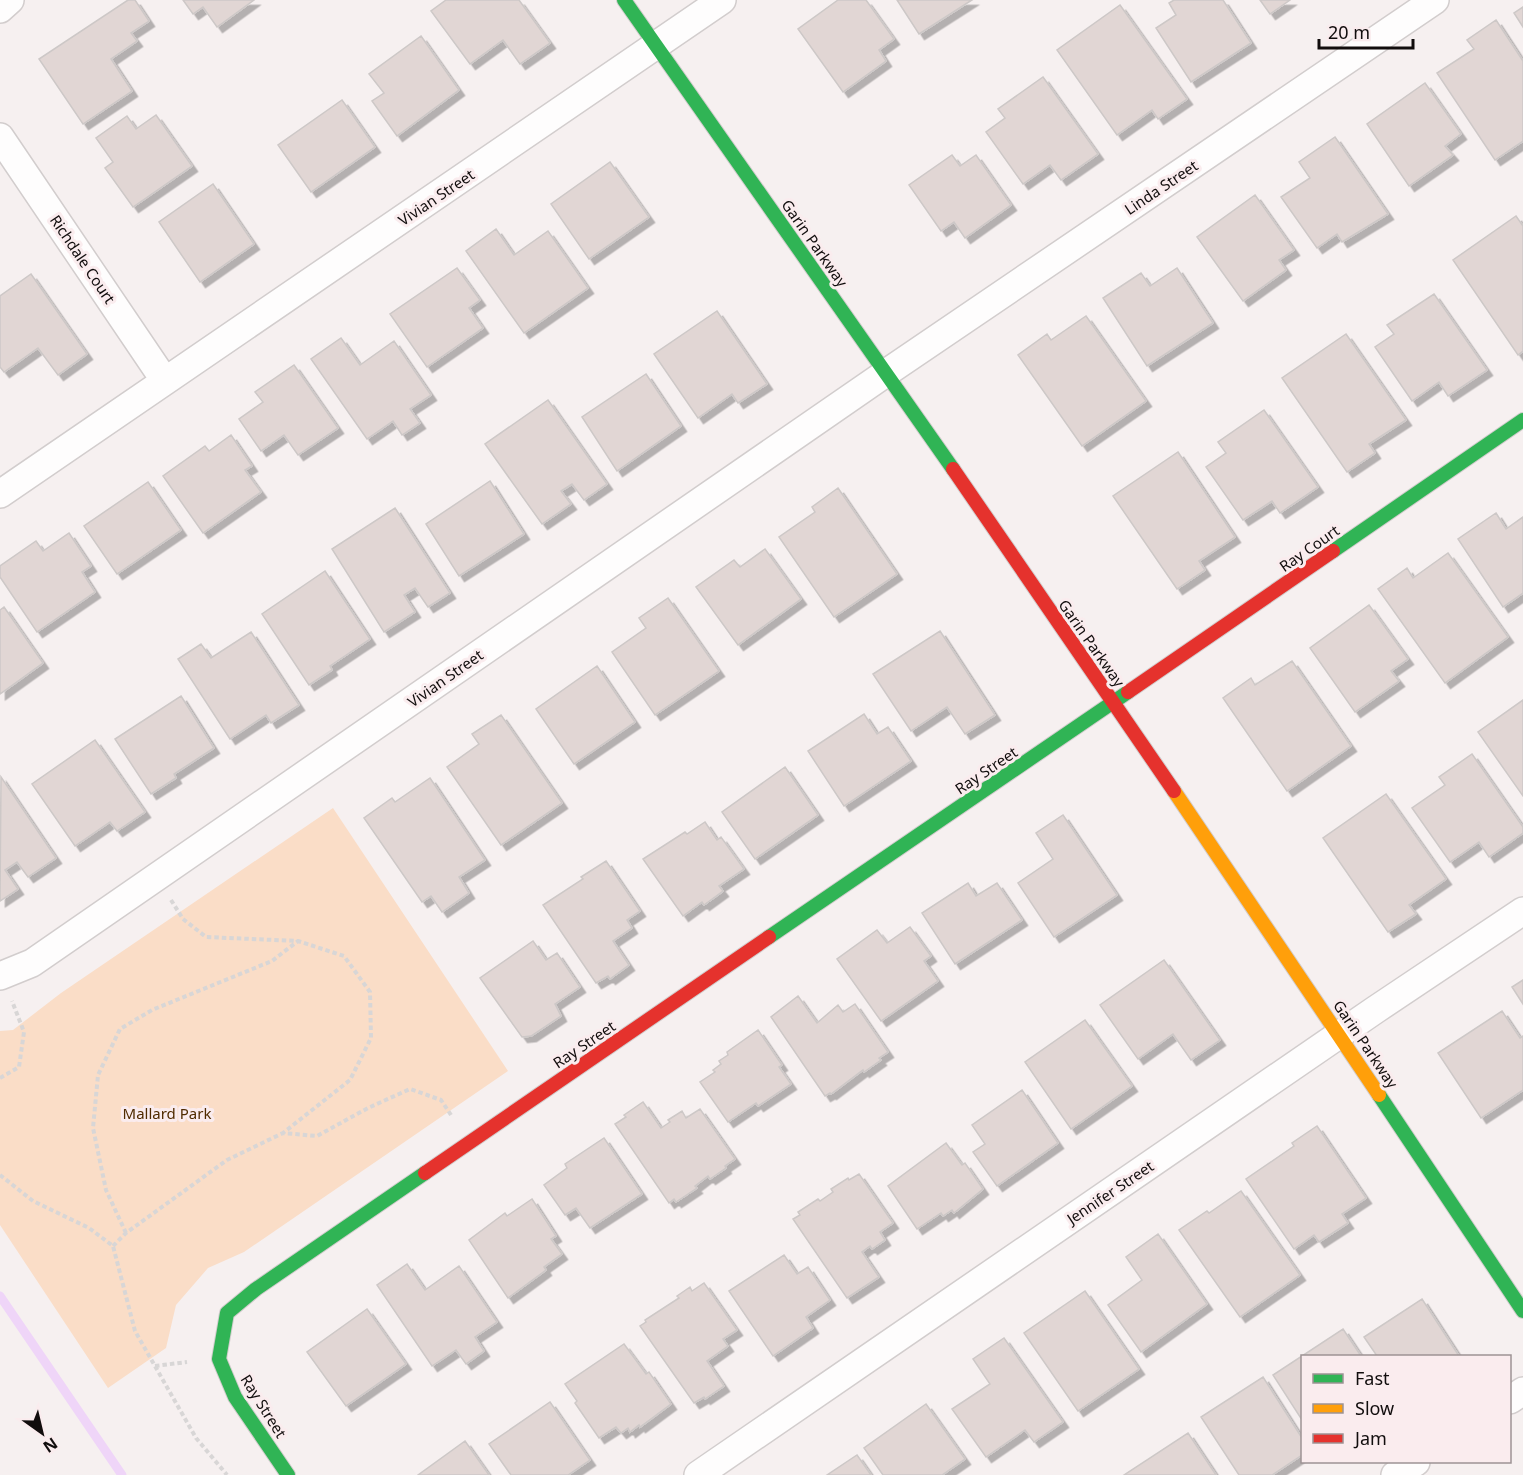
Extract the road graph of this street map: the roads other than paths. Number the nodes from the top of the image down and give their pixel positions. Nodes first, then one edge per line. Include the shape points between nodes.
1 (10, 0) edge
2 (624, 0) edge
3 (722, 0) edge
4 (1435, 0) edge
5 (0, 9) edge
6 (656, 46) junction
7 (0, 136) edge
8 (886, 373) junction
9 (165, 381) junction
10 (1523, 420) edge
11 (0, 494) edge
12 (1114, 703) junction
13 (1523, 911) edge
14 (1, 976) edge
15 (1340, 1035) junction
16 (1523, 1311) edge
17 (1413, 1463) edge
18 (288, 1475) edge
19 (698, 1475) edge
20 (1395, 1475) edge

1 - 5 street
2 - 6 street, Garin Parkway
3 - 6 street, Vivian Street
4 - 8 street, Linda Street
6 - 8 street, Garin Parkway
6 - 9 street, Vivian Street
7 - 9 street, Richdale Court
8 - 12 street, Garin Parkway
8 - 14 street, Vivian Street via 32,963
9 - 11 street, Vivian Street
10 - 12 street, Ray Court
12 - 15 street, Garin Parkway
12 - 18 street, Ray Street via 469,1142 227,1312 219,1359 235,1397
13 - 15 street, Jennifer Street
15 - 16 street, Garin Parkway
15 - 19 street, Jennifer Street
17 - 20 street

